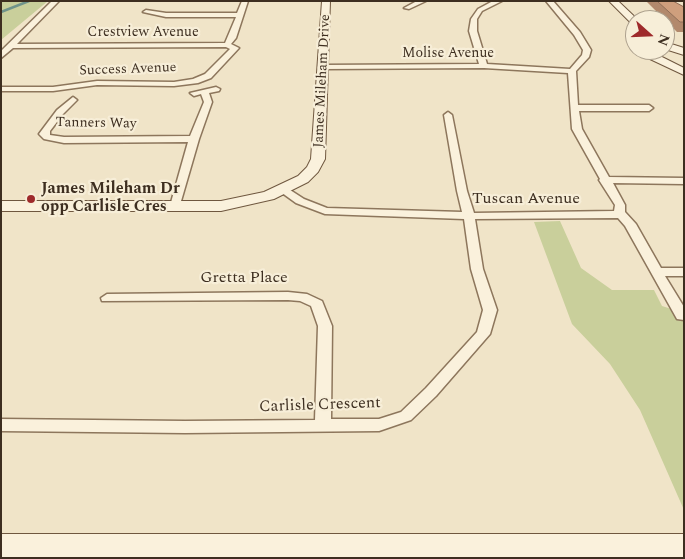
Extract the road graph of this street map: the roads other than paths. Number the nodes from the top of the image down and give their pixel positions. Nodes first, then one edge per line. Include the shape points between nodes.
1 (56, 1) edge
2 (245, 1) edge
3 (326, 1) edge
4 (423, 1) edge
5 (499, 1) edge
6 (549, 1) edge
7 (613, 1) edge
8 (407, 8) dead end
9 (146, 12) dead end
10 (625, 12) edge
11 (240, 15) junction
12 (227, 45) junction
13 (12, 46) junction
14 (1, 56) edge
15 (665, 60) edge
16 (667, 60) edge
17 (684, 61) edge
18 (484, 66) junction
19 (324, 67) junction
20 (572, 71) junction
21 (684, 72) edge
22 (1, 89) edge
23 (216, 89) dead end
24 (204, 92) junction
25 (194, 93) dead end
26 (640, 96) dead end
27 (73, 100) dead end
28 (574, 108) junction
29 (448, 115) dead end
30 (194, 139) junction
31 (604, 180) junction
32 (684, 181) edge
33 (283, 190) junction
34 (1, 206) edge
35 (175, 206) junction
36 (619, 213) junction
37 (469, 216) junction
38 (657, 272) junction
39 (684, 272) edge
40 (107, 298) dead end
41 (682, 316) dead end
42 (323, 424) junction
43 (1, 425) edge
44 (1, 546) edge
45 (684, 546) edge

1 - 13 street
2 - 11 street
3 - 19 street, James Mileham Drive
4 - 8 street
5 - 18 street via 480,10 474,19 473,31
6 - 20 street via 586,50 586,55
7 - 10 street
9 - 11 street
11 - 12 street
12 - 13 street, Crestview Avenue
12 - 22 street, Success Avenue via 234,48 208,76 195,81
13 - 14 street
15 - 21 street
16 - 17 street
18 - 19 street, Molise Avenue
18 - 20 street, Molise Avenue
19 - 33 street, James Mileham Drive via 318,159 309,174
20 - 28 street
23 - 24 street
24 - 25 street
24 - 30 street via 208,102
26 - 28 street via 650,110
27 - 30 street, Tanners Way via 46,130 44,134 47,137 64,140
28 - 31 street via 577,129
29 - 37 street, Carlisle Crescent
30 - 35 street
31 - 32 street
31 - 36 street via 620,204
33 - 35 street, James Mileham Drive via 233,204
33 - 37 street, Tuscan Avenue via 325,211
34 - 35 street, James Mileham Drive
36 - 37 street, Tuscan Avenue via 614,216
36 - 38 street via 630,224
37 - 42 street, Carlisle Crescent via 477,269 490,310 483,334 406,416 379,424
38 - 39 street
38 - 41 street
40 - 42 street, Gretta Place via 288,296 302,297 317,304 325,326
42 - 43 street, Carlisle Crescent via 185,427
44 - 45 street

